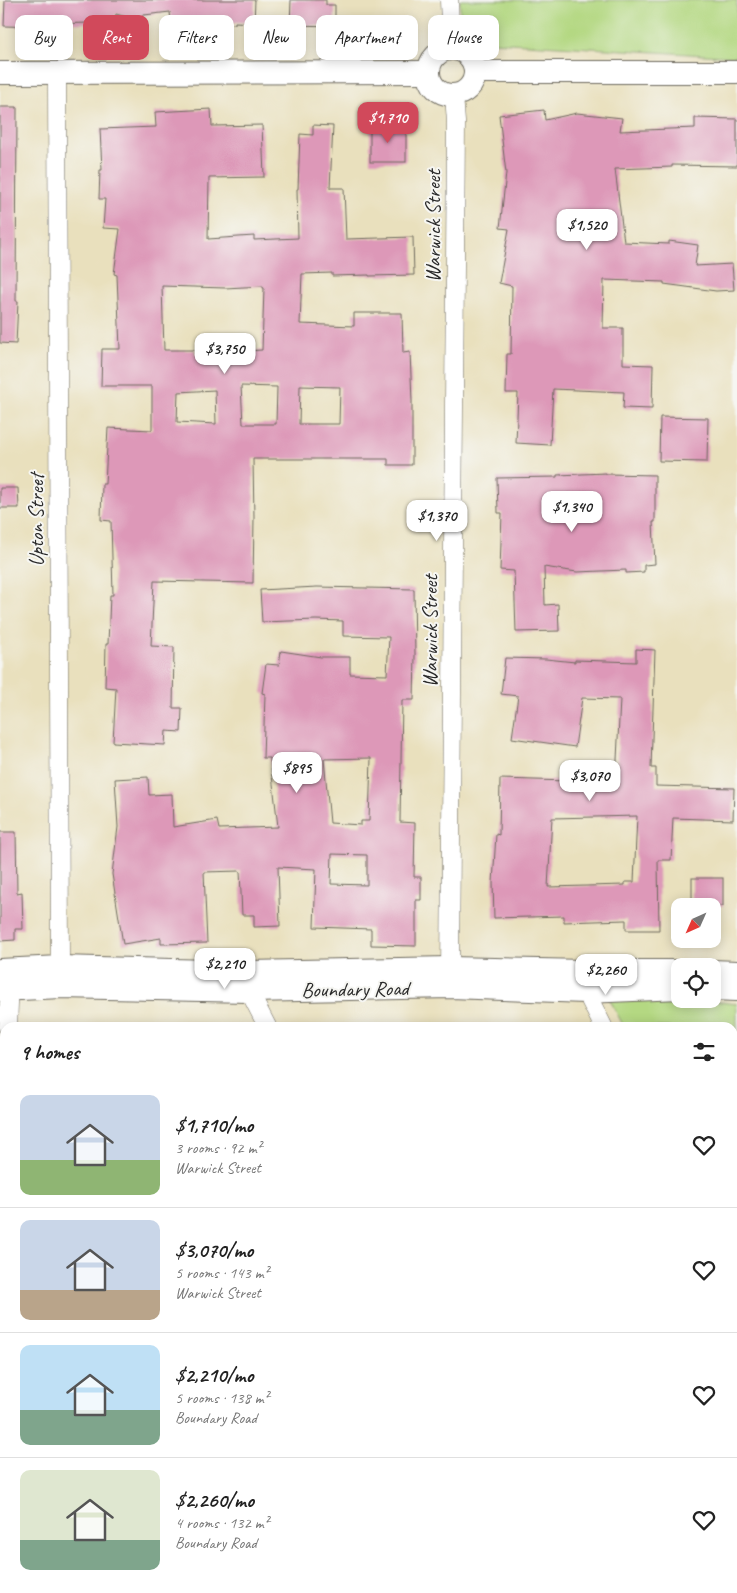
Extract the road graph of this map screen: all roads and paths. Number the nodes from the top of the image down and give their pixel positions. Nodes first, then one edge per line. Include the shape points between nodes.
1 (449, 0) edge
2 (450, 15) edge
3 (432, 60) edge
4 (472, 60) edge
5 (429, 72) junction
6 (475, 72) junction
7 (737, 72) edge
8 (0, 73) edge
9 (57, 73) junction
10 (454, 95) junction
11 (60, 967) junction
12 (721, 971) edge
13 (671, 972) edge
14 (737, 972) edge
15 (450, 978) junction
16 (5, 980) edge
17 (248, 981) junction
18 (586, 982) junction
19 (671, 987) edge
20 (721, 989) edge
21 (737, 990) edge
22 (8, 1022) edge
23 (265, 1022) edge
24 (602, 1022) edge

1 - 2 street
3 - 5 street
4 - 6 street
5 - 9 street
5 - 10 street via 435,88
6 - 7 street
6 - 10 street via 468,88
8 - 9 street
9 - 11 street, Upton Street
10 - 15 street, Warwick Street
11 - 16 street, Boundary Road
11 - 17 street, Boundary Road
12 - 14 street
13 - 18 street, Boundary Road
15 - 17 street, Boundary Road
15 - 18 street, Boundary Road
16 - 17 street, Boundary Road via 61,987
16 - 22 street
17 - 23 street
18 - 19 street, Boundary Road
18 - 24 street
20 - 21 street

